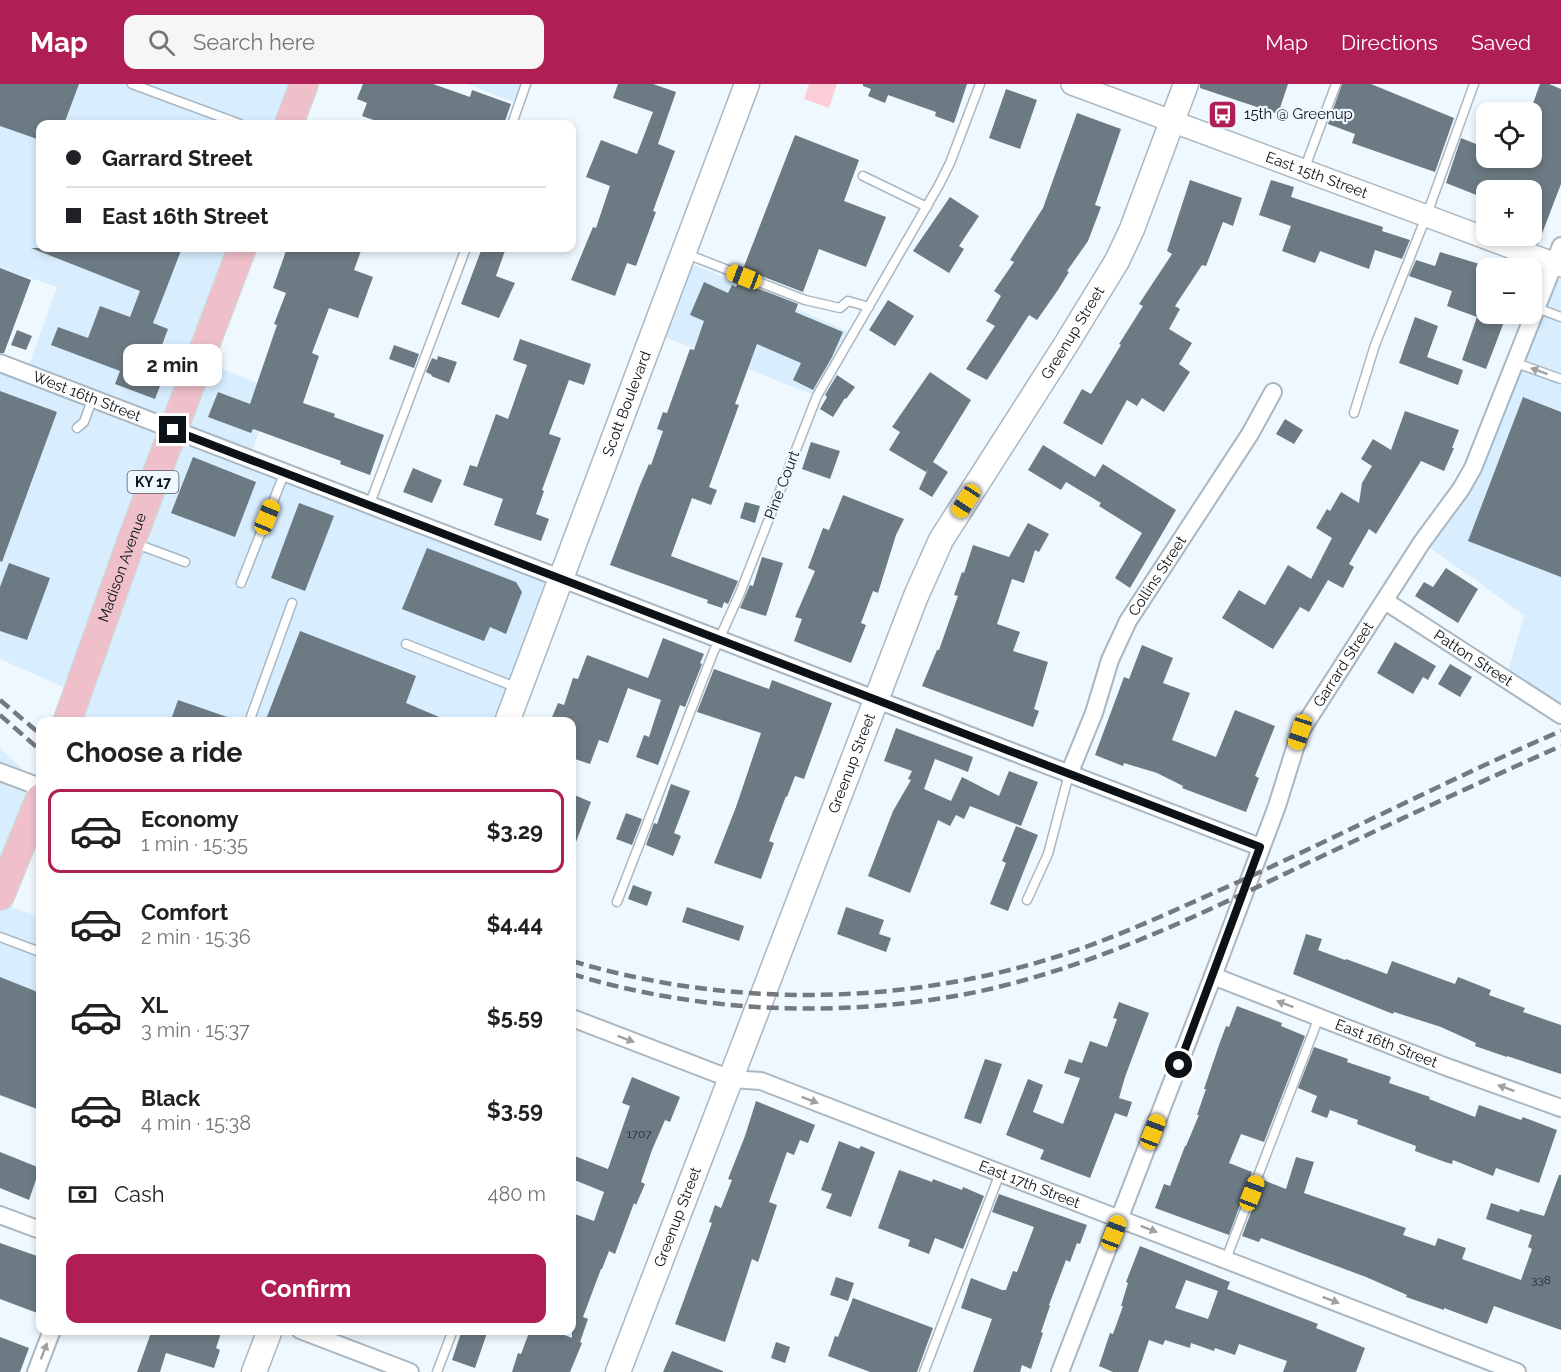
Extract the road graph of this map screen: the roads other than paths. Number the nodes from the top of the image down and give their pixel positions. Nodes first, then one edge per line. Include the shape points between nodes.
1 (132, 84) edge
2 (304, 84) edge
3 (526, 84) edge
4 (747, 84) edge
5 (980, 84) edge
6 (1072, 84) edge
7 (1186, 84) edge
8 (1335, 84) edge
9 (1474, 84) edge
10 (229, 120) edge
11 (290, 120) edge
12 (513, 120) edge
13 (1172, 122) junction
14 (1303, 170) junction
15 (863, 176) dead end
16 (927, 207) junction
17 (1426, 217) junction
18 (240, 252) edge
19 (465, 252) edge
20 (683, 253) junction
21 (1559, 258) edge
22 (1542, 297) edge
23 (869, 307) junction
24 (1542, 310) edge
25 (1561, 317) edge
26 (1531, 324) edge
27 (0, 363) edge
28 (1516, 363) junction
29 (1561, 379) edge
30 (1273, 392) dead end
31 (92, 400) junction
32 (1354, 413) dead end
33 (77, 428) dead end
34 (173, 430) junction
35 (284, 474) junction
36 (369, 507) junction
37 (131, 542) junction
38 (185, 562) dead end
39 (561, 579) junction
40 (241, 583) dead end
41 (1385, 601) junction
42 (292, 603) dead end
43 (720, 639) junction
44 (406, 644) dead end
45 (519, 688) junction
46 (877, 699) junction
47 (1561, 715) edge
48 (70, 717) edge
49 (251, 717) edge
50 (509, 717) edge
51 (0, 772) edge
52 (1069, 774) junction
53 (36, 800) edge
54 (36, 809) edge
55 (1260, 847) junction
56 (0, 896) edge
57 (1027, 900) dead end
58 (617, 902) dead end
59 (0, 937) edge
60 (36, 950) edge
61 (1213, 976) junction
62 (1318, 1017) junction
63 (576, 1021) edge
64 (731, 1079) junction
65 (1561, 1108) edge
66 (1000, 1173) junction
67 (0, 1215) edge
68 (1120, 1218) junction
69 (36, 1228) edge
70 (1227, 1259) junction
71 (50, 1335) edge
72 (268, 1335) edge
73 (313, 1335) edge
74 (451, 1335) edge
75 (36, 1372) edge
76 (254, 1372) edge
77 (410, 1372) edge
78 (437, 1372) edge
79 (618, 1372) edge
80 (924, 1372) edge
81 (1060, 1372) edge
82 (1517, 1372) edge

1 - 10 lane
2 - 11 main road
3 - 12 lane
4 - 20 main road, Scott Boulevard
5 - 16 lane, Pine Court via 950,163
6 - 13 street, East 15th Street
7 - 13 main road, Greenup Street
8 - 14 lane
9 - 17 lane
13 - 14 street, East 15th Street
13 - 46 main road, Greenup Street via 1118,261 941,540
14 - 17 street, East 15th Street
15 - 16 lane
16 - 23 lane, Pine Court
17 - 21 street, East 15th Street
17 - 32 lane via 1375,345
18 - 34 main road, Madison Avenue / KY 17
19 - 36 lane
20 - 23 lane via 805,300 840,308 848,301
20 - 39 main road, Scott Boulevard
21 - 22 street, Garrard Street
23 - 43 lane, Pine Court via 817,396
24 - 25 lane
26 - 28 street, Garrard Street
27 - 31 street, West 16th Street
29 -> 28 lane
28 - 41 street, Garrard Street via 1473,468
30 - 52 street, Collins Street via 1250,434 1128,621
31 - 33 lane via 84,422
31 - 34 street, West 16th Street
34 - 35 street
34 - 37 main road, Madison Avenue / KY 17
35 - 36 street
35 - 40 lane
36 - 39 street
37 - 38 lane
37 - 48 main road, Madison Avenue / KY 17
39 - 43 street
39 - 45 main road, Scott Boulevard
41 - 47 street, Patton Street
41 - 55 street, Garrard Street via 1300,732
42 - 49 lane
43 - 46 street
43 - 58 lane, Pine Court
44 - 45 lane
45 - 50 main road, Scott Boulevard
46 - 52 street
46 - 64 main road, Greenup Street
51 - 53 street
52 - 55 street
52 - 57 lane via 1048,854
54 - 56 main road
55 - 61 street, Garrard Street
59 - 60 lane
62 -> 61 street, East 16th Street
61 - 68 street, Garrard Street
65 -> 62 street, East 16th Street
62 - 70 lane
63 -> 64 street, East 17th Street
64 -> 66 street, East 17th Street via 761,1081
64 - 79 main road, Greenup Street
66 - 68 street, East 17th Street
66 - 80 lane
67 - 69 street
68 -> 70 street, East 17th Street
68 - 81 street, Garrard Street
70 -> 82 street, East 17th Street
75 -> 71 street
72 - 76 main road
73 - 77 street
74 - 78 lane

